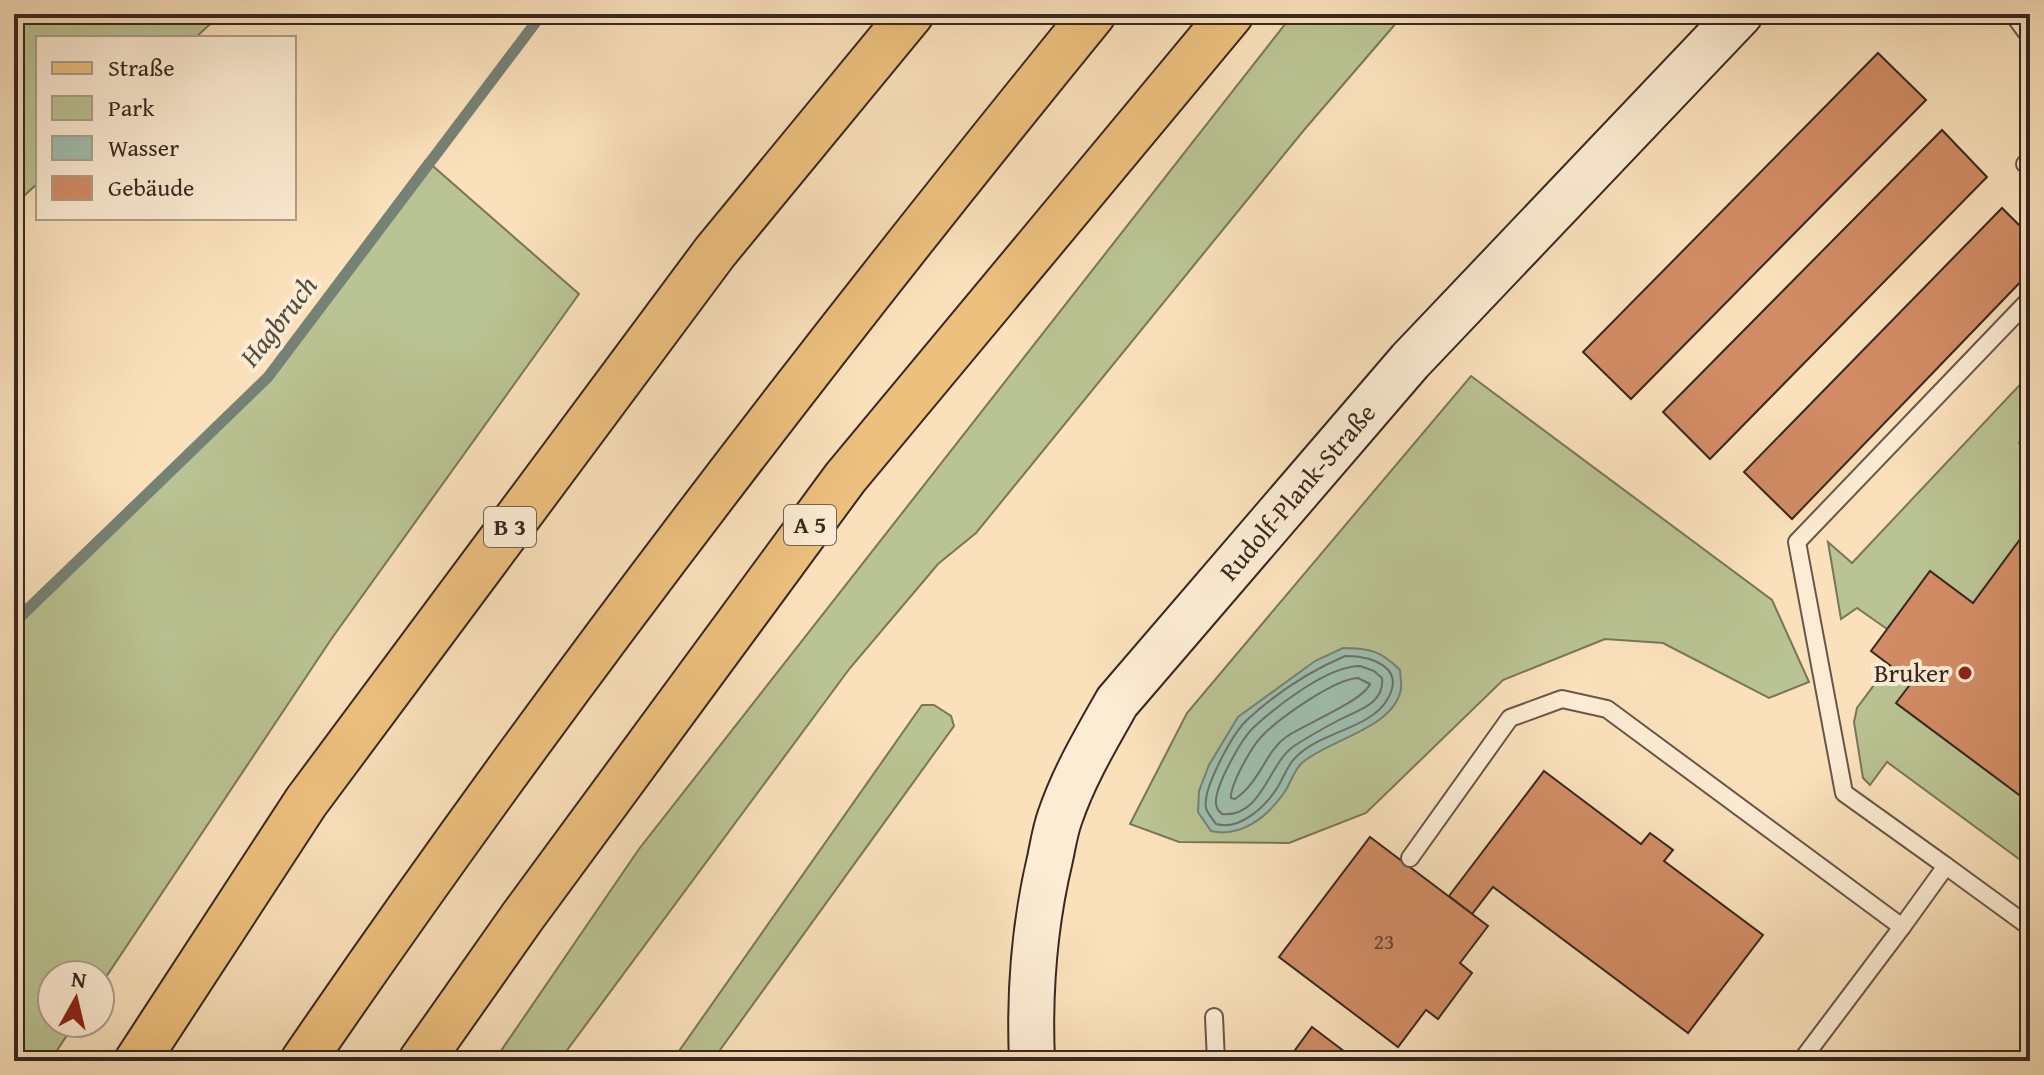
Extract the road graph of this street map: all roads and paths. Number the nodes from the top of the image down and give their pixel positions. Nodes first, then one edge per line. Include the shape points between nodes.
1 (911, 14) edge
2 (1093, 14) edge
3 (1231, 14) edge
4 (1740, 14) edge
5 (2013, 14) edge
6 (2030, 37) edge
7 (2030, 299) edge
8 (1410, 858) dead end
9 (1946, 866) junction
10 (2030, 925) edge
11 (1902, 927) junction
12 (1214, 1017) dead end
13 (137, 1061) edge
14 (303, 1061) edge
15 (421, 1061) edge
16 (1032, 1061) edge
17 (1216, 1061) edge
18 (1801, 1061) edge

1 - 13 main road, B 3 via 715,252 316,789
2 - 14 main road via 761,430 430,875
3 - 15 main road, A 5 via 845,478
4 - 16 main road, Rudolf-Plank-Straße via 1410,361 1117,702 1083,760 1059,819 1034,943
5 - 6 lane
7 - 9 lane via 1797,542 1844,793
8 - 11 lane via 1510,718 1562,699 1607,709
9 - 10 lane
9 - 11 lane
11 - 18 lane
12 - 17 lane

